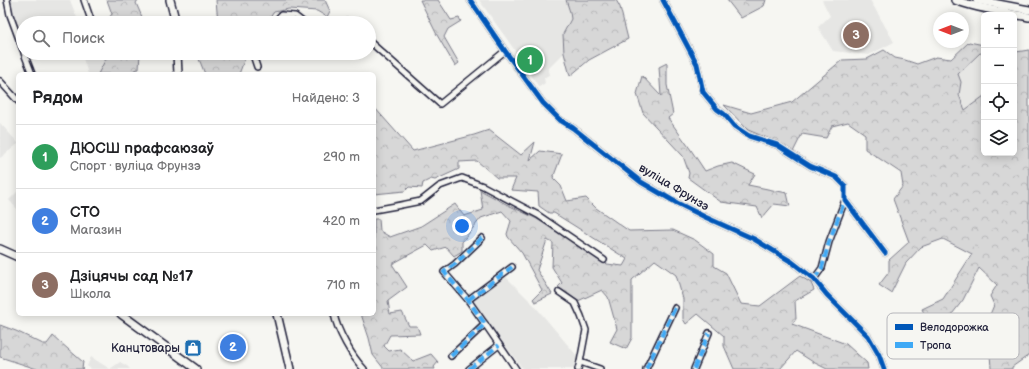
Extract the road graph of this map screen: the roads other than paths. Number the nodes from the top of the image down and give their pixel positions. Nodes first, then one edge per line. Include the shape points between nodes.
1 (7, 0) edge
2 (84, 0) edge
3 (170, 0) edge
4 (470, 0) edge
5 (663, 0) edge
6 (955, 0) edge
7 (977, 0) edge
8 (1029, 10) edge
9 (90, 16) edge
10 (174, 16) edge
11 (280, 16) edge
12 (295, 16) edge
13 (1029, 17) edge
14 (16, 31) edge
15 (376, 47) edge
16 (505, 51) junction
17 (27, 60) edge
18 (177, 60) edge
19 (255, 60) edge
20 (257, 67) dead end
21 (31, 72) edge
22 (178, 72) edge
23 (0, 81) edge
24 (16, 99) edge
25 (845, 200) junction
26 (376, 210) edge
27 (482, 238) dead end
28 (0, 249) edge
29 (886, 252) dead end
30 (16, 256) edge
31 (604, 260) dead end
32 (512, 267) dead end
33 (814, 279) junction
34 (559, 292) dead end
35 (468, 300) junction
36 (675, 308) dead end
37 (124, 316) edge
38 (277, 316) edge
39 (334, 316) edge
40 (485, 324) junction
41 (709, 332) dead end
42 (499, 345) junction
43 (451, 356) dead end
44 (580, 362) junction
45 (196, 369) edge
46 (290, 369) edge
47 (364, 369) edge
48 (469, 369) edge
49 (516, 369) edge
50 (578, 369) edge
51 (600, 369) edge
52 (646, 369) edge
53 (694, 369) edge
54 (884, 369) edge

1 - 14 street
2 - 9 street
3 - 10 main road
4 - 16 street, вуліца Фрунзэ
5 - 25 street via 697,64 703,92 717,108 734,126 749,136 777,145 810,166 836,177 845,186
6 - 13 main road
7 - 8 main road
11 - 12 street
15 - 16 street via 440,104
16 - 33 street, вуліца Фрунзэ via 543,103 560,120 641,182 677,203 754,239
17 - 21 street
18 - 22 main road
19 - 20 street
23 - 24 street
25 - 29 street
25 - 33 street via 822,268
26 - 31 street via 421,201 440,186 462,178 538,215
27 - 35 street via 444,272
28 - 30 main road
32 - 35 street
33 - 54 street, вуліца Фрунзэ via 868,336
34 - 44 street via 575,303 584,323 586,330
35 - 40 street
36 - 52 street
37 - 45 main road
38 - 46 main road
39 - 47 street via 346,342
40 - 42 street
40 - 43 street
41 - 53 street
42 - 48 street
42 - 49 street
44 - 50 street
44 - 51 street

